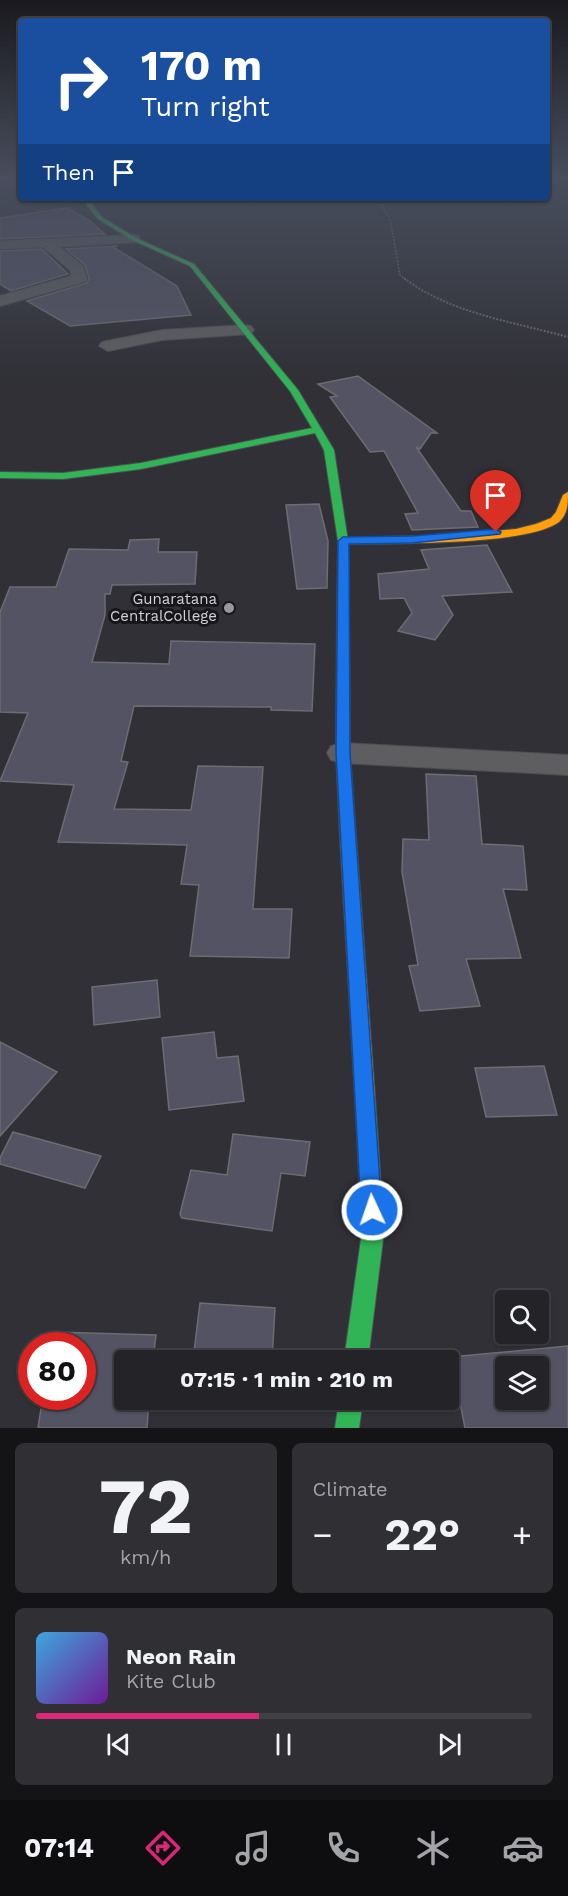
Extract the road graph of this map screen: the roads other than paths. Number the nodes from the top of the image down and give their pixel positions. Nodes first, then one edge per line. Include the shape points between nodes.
1 (51, 247) edge
2 (150, 247) edge
3 (0, 301) edge
4 (245, 330) junction
5 (108, 346) dead end
6 (317, 430) junction
7 (0, 476) edge
8 (568, 495) edge
9 (343, 541) junction
10 (343, 753) junction
11 (568, 765) edge
12 (357, 1350) edge
13 (350, 1410) edge
14 (347, 1428) edge

1 - 3 street via 78,269 79,279
2 - 4 main road via 192,266
4 - 5 street via 162,335
4 - 6 main road via 294,390
6 - 7 main road via 141,466 63,476
6 - 9 main road via 329,450
8 - 9 main road via 558,518 538,528
9 - 10 main road
10 - 11 street
10 - 12 main road via 373,1232
13 - 14 main road

